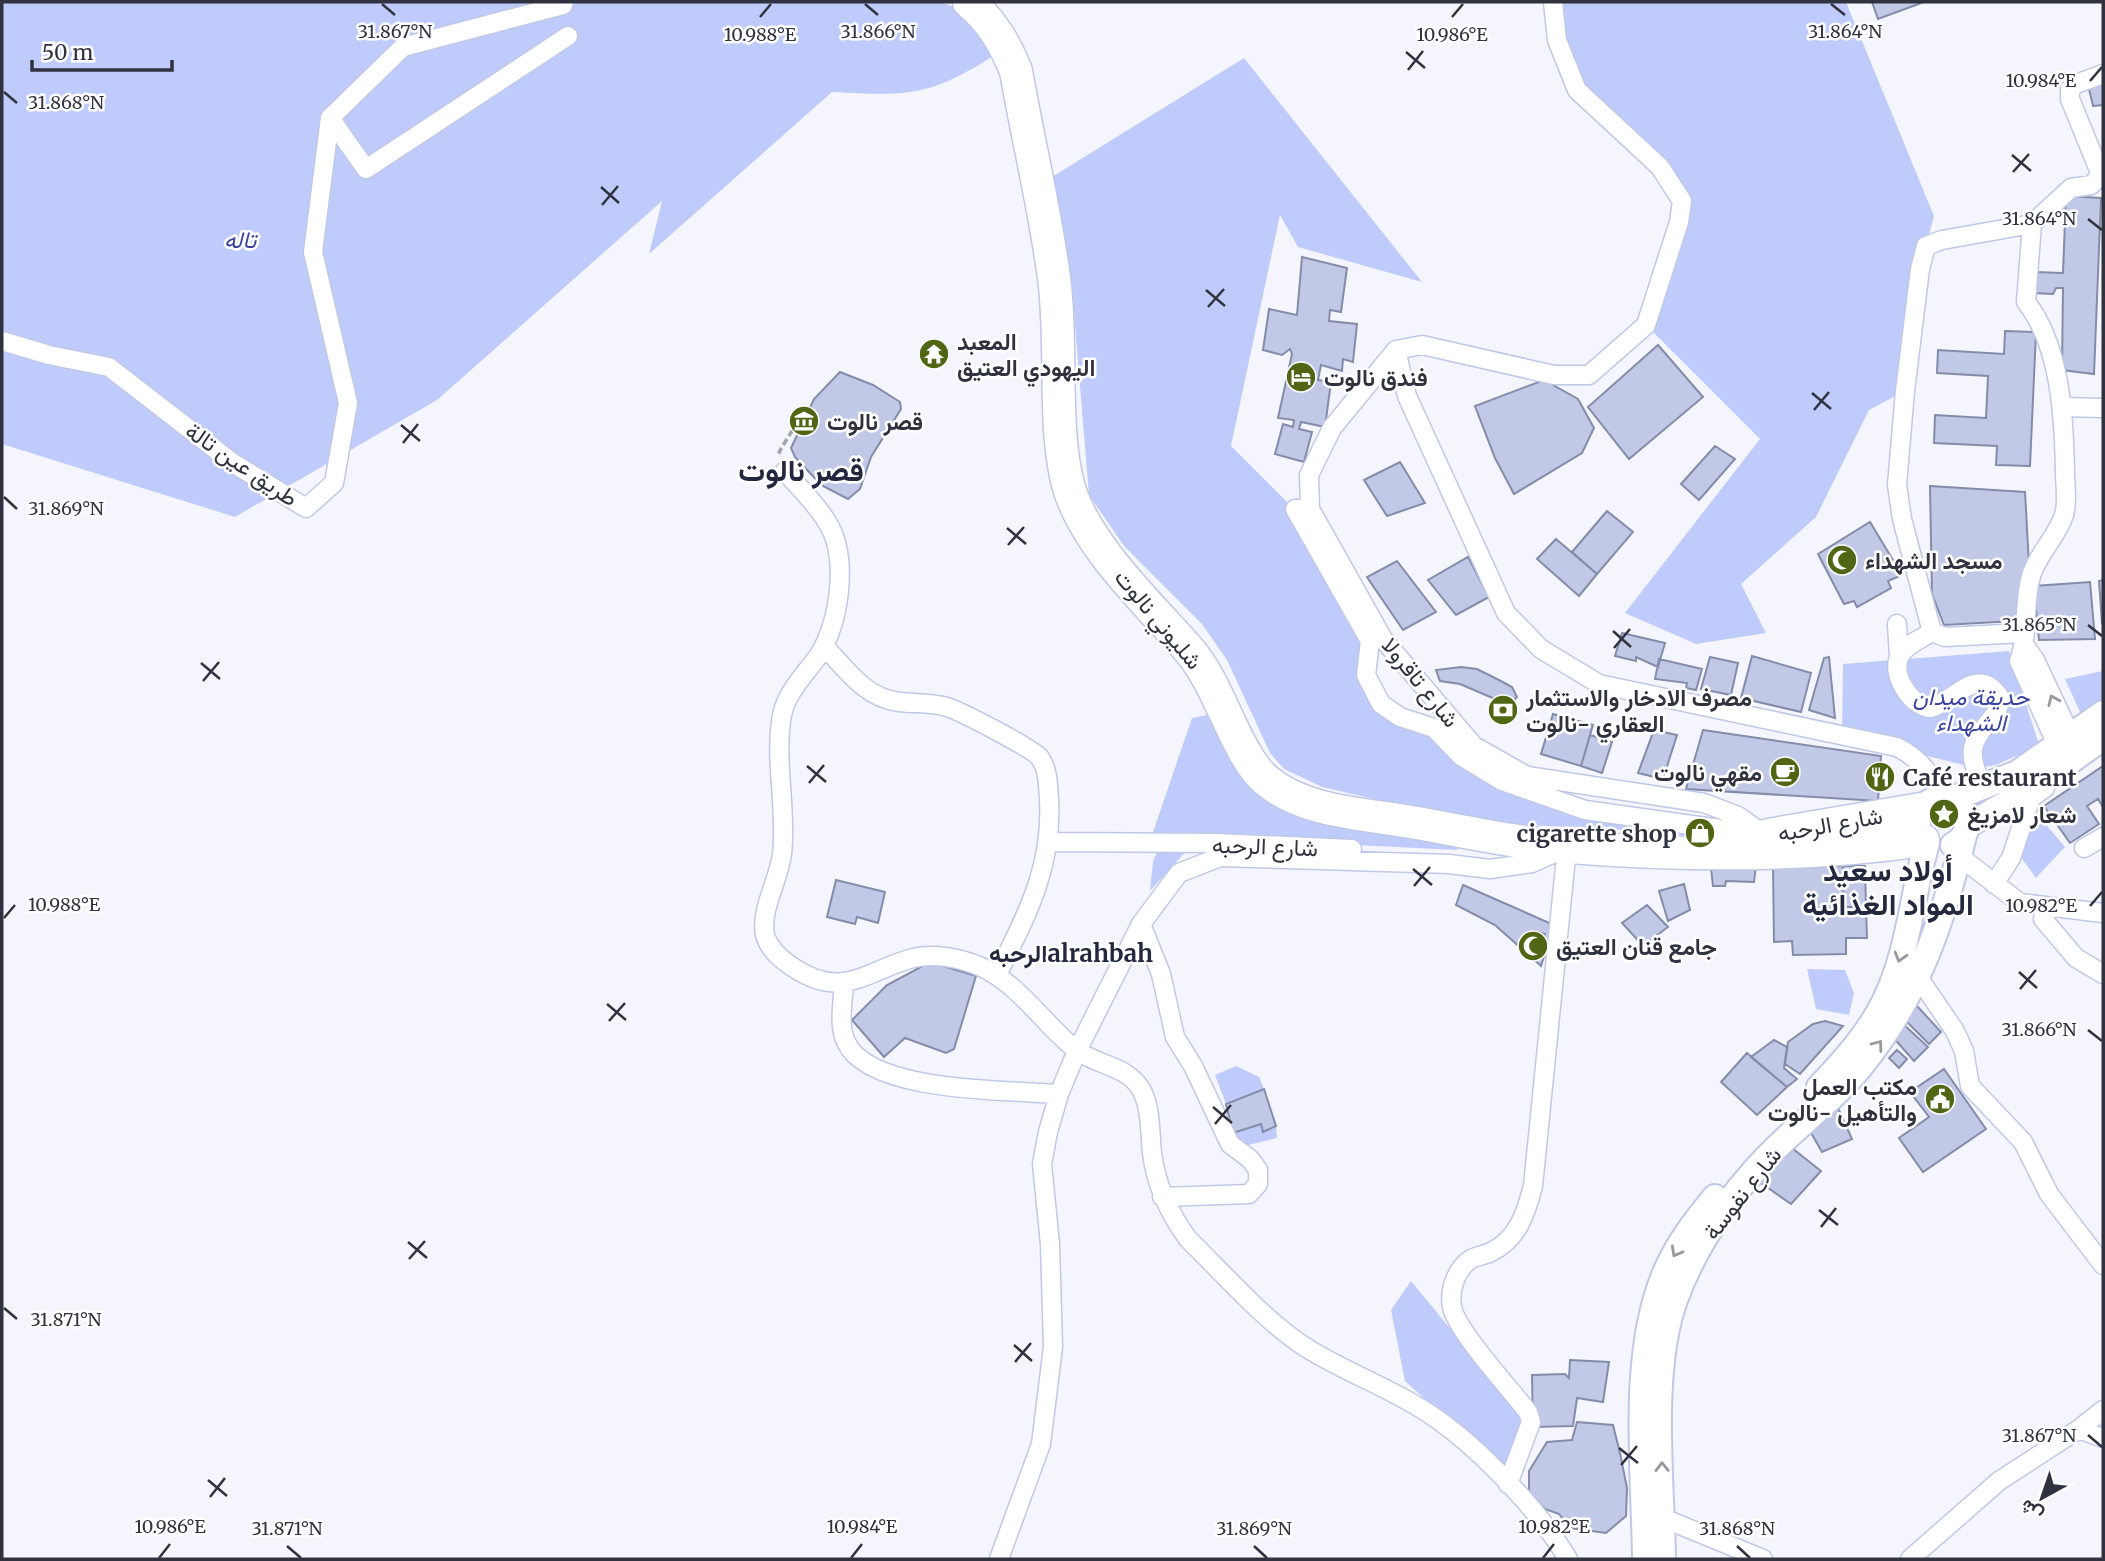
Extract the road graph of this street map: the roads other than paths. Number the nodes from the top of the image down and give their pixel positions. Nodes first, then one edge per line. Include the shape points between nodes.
1 (564, 2) edge
2 (969, 2) edge
3 (1553, 2) edge
4 (568, 36) dead end
5 (2103, 74) edge
6 (330, 118) junction
7 (2098, 180) edge
8 (2032, 224) junction
9 (2, 341) edge
10 (1396, 351) junction
11 (2064, 407) junction
12 (2103, 408) edge
13 (785, 471) road end
14 (1310, 509) junction
15 (1897, 624) dead end
16 (1932, 632) junction
17 (2024, 640) junction
18 (824, 646) junction
19 (1899, 657) junction
20 (2103, 706) edge
21 (2103, 713) edge
22 (2103, 738) edge
23 (2071, 746) edge
24 (1981, 787) junction
25 (1933, 818) junction
26 (1765, 835) junction
27 (2103, 837) edge
28 (1963, 840) junction
29 (1049, 842) junction
30 (1567, 847) junction
31 (2084, 848) dead end
32 (1728, 851) junction
33 (1477, 868) junction
34 (1994, 884) junction
35 (2046, 906) junction
36 (2103, 913) edge
37 (1141, 925) junction
38 (2103, 974) edge
39 (997, 975) junction
40 (1918, 977) junction
41 (845, 983) junction
42 (1077, 1051) junction
43 (1059, 1094) junction
44 (1162, 1197) junction
45 (2103, 1265) edge
46 (2103, 1410) edge
47 (2079, 1429) junction
48 (2103, 1438) edge
49 (1508, 1484) junction
50 (1662, 1518) junction
51 (999, 1559) edge
52 (1568, 1559) edge
53 (1645, 1559) edge
54 (1663, 1559) edge
55 (1763, 1559) edge
56 (1910, 1559) edge

1 - 6 street via 403,47
2 - 30 highway, شليوني نالوت via 992,25 1016,71 1054,277 1061,432 1069,488 1124,579 1194,656 1213,684 1251,761 1265,780 1298,799 1355,813
3 - 10 street via 1557,40 1577,90 1660,167 1682,201 1646,325 1589,375 1554,375 1422,345
4 - 6 street via 366,169
5 - 7 street via 2070,89
6 - 9 street, طريق عين تالة via 313,252 348,403 334,483 306,508 233,463 109,367
7 - 8 street via 2071,188
8 - 11 street via 2026,302 2037,315
8 - 16 street via 1926,246 1920,269 1897,485
10 - 14 street, شارع تاقرولا via 1332,428 1309,474
10 - 25 street via 1407,396 1506,613 1541,649 1599,684 1897,747 1924,765
11 - 12 street
11 - 17 street via 2066,512 2031,577
13 - 18 street via 834,535 840,592
14 - 26 street, شارع تاقرولا via 1383,639 1474,746 1527,776 1704,803 1738,816
14 - 26 street via 1295,509 1370,641 1366,675 1381,704 1400,717 1434,728 1461,756 1502,781 1585,810
15 - 19 street
16 - 17 street via 1945,637
16 - 19 street
17 - 23 street
18 - 29 street via 870,692 896,702 947,707 1034,750 1045,768
18 - 41 street via 780,719 784,835 765,936 784,961 806,976
19 - 24 street via 1898,670 1907,692 1925,708 1976,684 1992,687 2000,696 1998,711 1973,745
20 - 23 street
21 - 23 main road
22 - 23 main road
23 - 24 main road
23 - 28 main road
23 - 34 street via 2031,798 2011,858
24 - 25 main road
25 - 26 highway, شارع الرحبه
25 - 28 main road via 1966,815
25 - 28 main road via 1936,848
25 - 32 highway, شارع الرحبه via 1863,846
25 -> 53 main road, شارع نفوسة via 1908,930 1885,1002 1837,1069 1690,1227 1665,1273 1652,1317 1645,1370
26 - 32 highway, شارع الرحبه
27 - 31 street
28 - 34 street
28 - 40 main road, شارع نفوسة via 1937,933
29 - 33 street, شارع الرحبه via 1216,843 1451,854
29 - 39 street via 1038,891
30 - 32 highway, شليوني نالوت
30 - 33 street via 1532,863
30 - 49 street via 1533,1186 1526,1212 1506,1243 1471,1259 1458,1272 1451,1293 1452,1309 1462,1328 1531,1422
33 - 37 street via 1220,857 1180,873
34 - 35 street via 2020,903
35 - 36 street
35 - 38 street via 2043,919 2076,958
37 - 42 street
37 - 44 street via 1161,974 1175,1037 1230,1144 1255,1164 1259,1177 1255,1191 1249,1194
39 - 41 street via 938,956 914,958
39 - 42 street
40 - 45 street via 1955,1031 1970,1086 2023,1142 2049,1195
50 -> 40 main road, شارع نفوسة via 1664,1345 1687,1271 1729,1202 1765,1158 1859,1069 1896,1021
41 - 43 street via 841,1029 853,1055 864,1065 910,1081
42 - 43 street
42 - 44 street via 1123,1072 1143,1093
43 - 51 street via 1042,1164 1053,1347 1041,1444
44 - 49 street via 1188,1239 1301,1344 1435,1417
46 - 47 street
47 - 48 street
47 - 56 street via 1999,1482
49 - 52 street via 1545,1524
50 - 54 main road, شارع نفوسة
50 - 55 street

